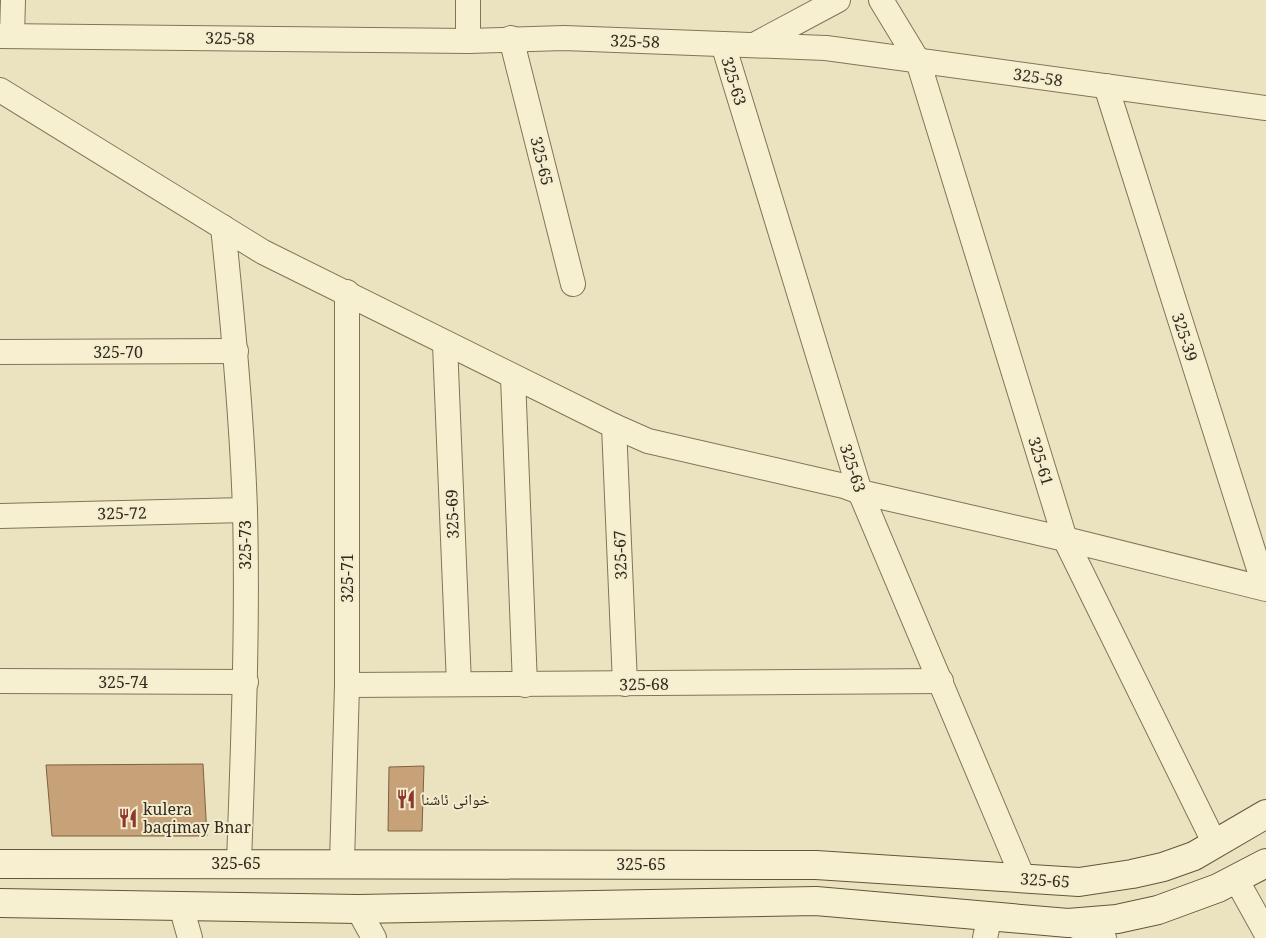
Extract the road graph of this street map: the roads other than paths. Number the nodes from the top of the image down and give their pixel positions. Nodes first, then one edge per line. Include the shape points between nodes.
1 (13, 0) edge
2 (468, 0) edge
3 (838, 0) edge
4 (880, 0) edge
5 (6, 36) edge
6 (511, 38) junction
7 (468, 41) junction
8 (723, 44) junction
9 (754, 45) junction
10 (918, 60) junction
11 (1106, 86) junction
12 (0, 90) edge
13 (1266, 108) edge
14 (223, 227) junction
15 (574, 284) dead end
16 (347, 292) junction
17 (445, 344) junction
18 (236, 351) junction
19 (0, 352) edge
20 (513, 377) junction
21 (614, 426) junction
22 (860, 492) junction
23 (245, 510) junction
24 (0, 516) edge
25 (1065, 539) junction
26 (1266, 588) edge
27 (0, 681) edge
28 (941, 681) junction
29 (246, 682) junction
30 (459, 684) junction
31 (625, 684) junction
32 (525, 685) junction
33 (347, 686) junction
34 (1266, 814) edge
35 (1214, 842) junction
36 (239, 863) junction
37 (342, 863) junction
38 (1266, 863) edge
39 (0, 864) edge
40 (816, 865) junction
41 (1023, 878) junction
42 (1236, 879) junction
43 (816, 902) junction
44 (0, 903) edge
45 (180, 906) junction
46 (358, 909) junction
47 (1068, 923) junction
48 (988, 926) edge
49 (1266, 933) edge
50 (190, 938) edge
51 (374, 938) edge
52 (1104, 938) edge

1 - 5 street
2 - 7 street
3 - 9 street
4 - 10 street, 325-61
5 - 7 street, 325-58
6 - 7 street, 325-58
6 - 8 street, 325-58
6 - 15 street, 325-65
8 - 9 street, 325-58
8 - 22 street, 325-63
9 - 10 street, 325-58 via 826,48
10 - 11 street, 325-58
10 - 25 street, 325-61
11 - 13 street, 325-58
11 - 26 street, 325-39
12 - 14 street
14 - 16 street via 263,252
14 - 18 street, 325-73
16 - 17 street
16 - 33 street, 325-71
17 - 20 street
17 - 30 street, 325-69
18 - 19 street, 325-70
18 - 23 street, 325-73
20 - 21 street
20 - 32 street
21 - 22 street via 648,441
21 - 31 street, 325-67
22 - 25 street
22 - 28 street, 325-63
23 - 24 street, 325-72
23 - 29 street, 325-73
25 - 26 street
25 - 35 street, 325-61
27 - 29 street, 325-74
28 - 31 street, 325-68
28 - 41 street, 325-63
29 - 36 street, 325-73
30 - 32 street, 325-68
30 - 33 street, 325-68
31 - 32 street, 325-68
33 - 37 street, 325-71
34 - 35 street, 325-65
35 - 41 street, 325-65 via 1194,856 1132,874 1079,882
36 - 37 street, 325-65
36 - 39 street, 325-65
37 - 40 street, 325-65
38 - 42 street
40 - 41 street, 325-65
40 - 43 street
42 - 47 street via 1158,910 1117,919
42 - 49 street
43 - 46 street
43 - 48 street
44 - 45 street
45 - 46 street
45 - 50 street
46 - 51 street
47 - 48 street
47 - 52 street

